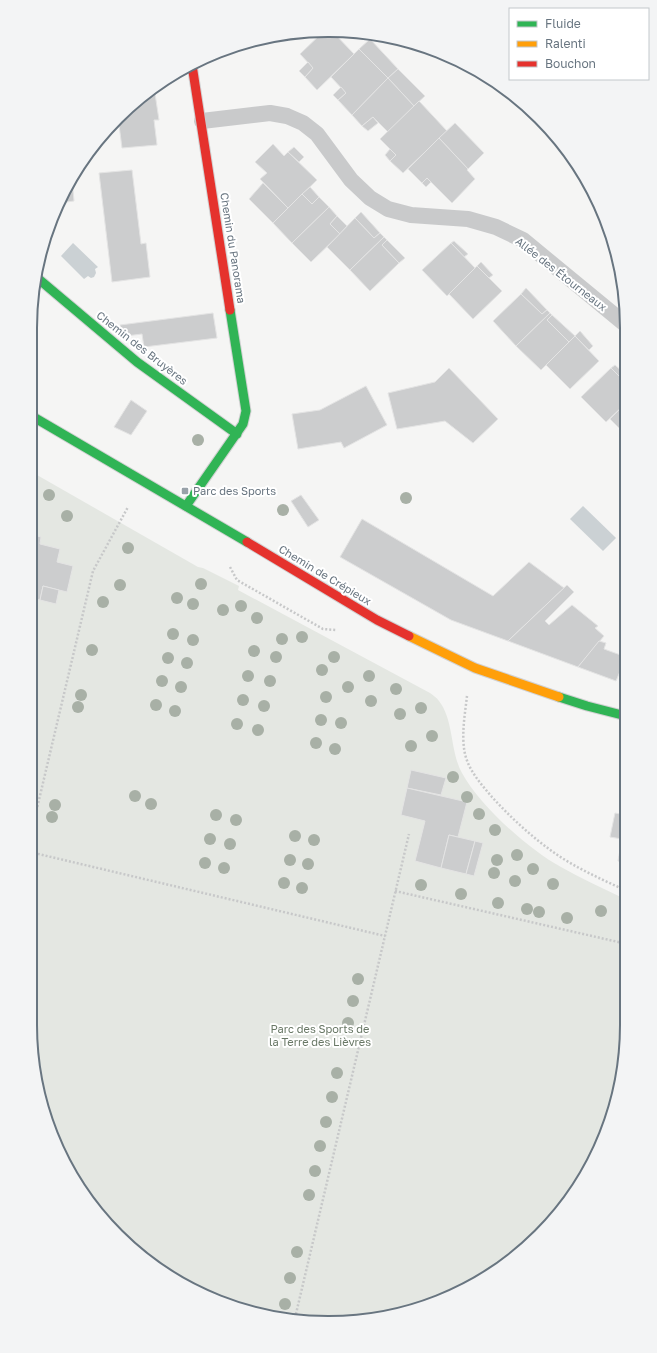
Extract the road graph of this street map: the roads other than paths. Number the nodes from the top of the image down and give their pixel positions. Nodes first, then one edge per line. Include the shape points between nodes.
1 (193, 71) edge
2 (202, 121) junction
3 (41, 281) edge
4 (620, 320) edge
5 (37, 419) edge
6 (237, 434) junction
7 (186, 506) junction
8 (620, 714) edge

1 - 2 street, Chemin du Panorama
2 - 4 lane, Allée des Étourneaux via 270,113 287,116 303,123 317,134 351,180 370,198 388,209 411,215 468,219 496,227 523,240
2 - 6 street, Chemin du Panorama via 246,411
3 - 6 street, Chemin des Bruyères via 137,362
5 - 7 street, Chemin de Crépieux
6 - 7 street, Chemin du Panorama
7 - 8 street, Chemin de Crépieux via 377,620 475,668 587,706

